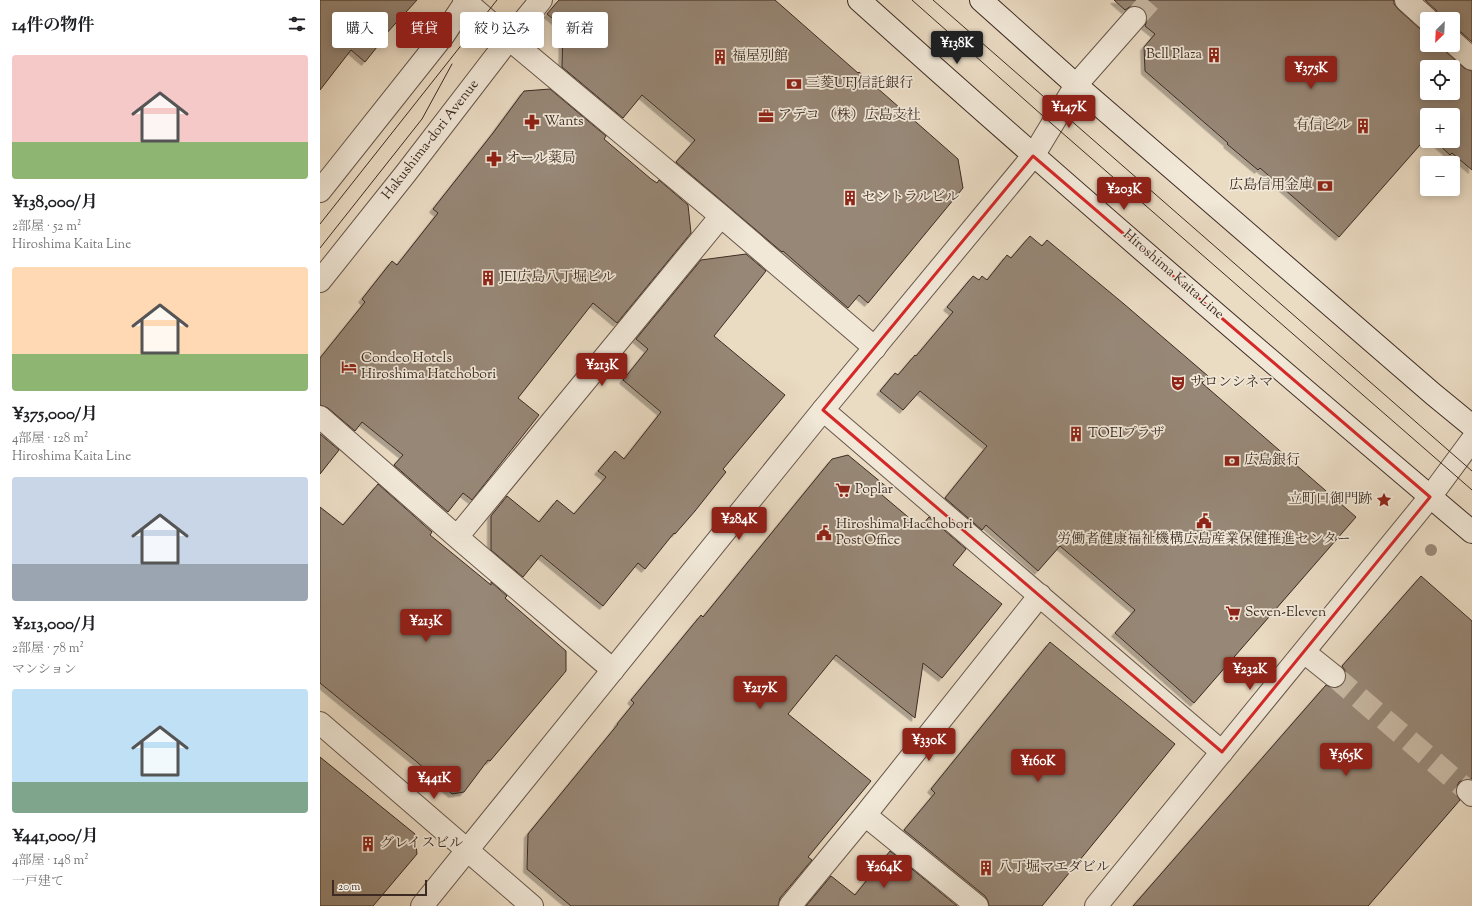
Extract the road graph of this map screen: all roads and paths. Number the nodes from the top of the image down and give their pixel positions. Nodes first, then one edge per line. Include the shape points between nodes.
1 (541, 0) edge
2 (859, 0) edge
3 (981, 0) edge
4 (1406, 0) edge
5 (466, 1) edge
6 (478, 12) edge
7 (531, 12) edge
8 (1420, 13) edge
9 (1135, 18) tunnel mouth
10 (502, 48) edge
11 (520, 48) edge
12 (1460, 48) edge
13 (1472, 59) edge
14 (1076, 85) junction
15 (1033, 156) junction
16 (320, 191) edge
17 (721, 216) junction
18 (320, 281) edge
19 (875, 348) junction
20 (823, 410) junction
21 (320, 417) edge
22 (1472, 426) edge
23 (1472, 440) edge
24 (1430, 497) junction
25 (1472, 532) edge
26 (457, 537) junction
27 (1040, 595) junction
28 (1304, 652) junction
29 (613, 670) junction
30 (1334, 676) tunnel mouth
31 (320, 723) edge
32 (1222, 752) junction
33 (865, 815) junction
34 (467, 850) junction
35 (422, 906) edge
36 (532, 906) edge
37 (790, 906) edge
38 (977, 906) edge
39 (1096, 906) edge

1 - 7 street, Hakushima-dori Avenue
2 - 15 street, Hiroshima Kaita Line
3 - 14 street
4 - 8 street
5 - 6 street
5 - 16 street via 443,36
9 - 14 street
10 - 18 street, Hakushima-dori Avenue
11 - 17 street
12 - 13 street
14 - 15 street
14 - 22 street
15 - 19 street
15 - 24 street, Hiroshima Kaita Line
17 - 19 street
17 - 26 street
19 - 20 street
20 - 27 street
20 - 29 street
21 - 26 street
23 - 24 street
24 - 25 street, Hiroshima Kaita Line
24 - 28 street
26 - 29 street
27 - 32 street
27 - 33 street
28 - 30 street
28 - 32 street
29 - 34 street
31 - 34 street
32 - 39 street
33 - 37 street
33 - 38 street
34 - 35 street
34 - 36 street

